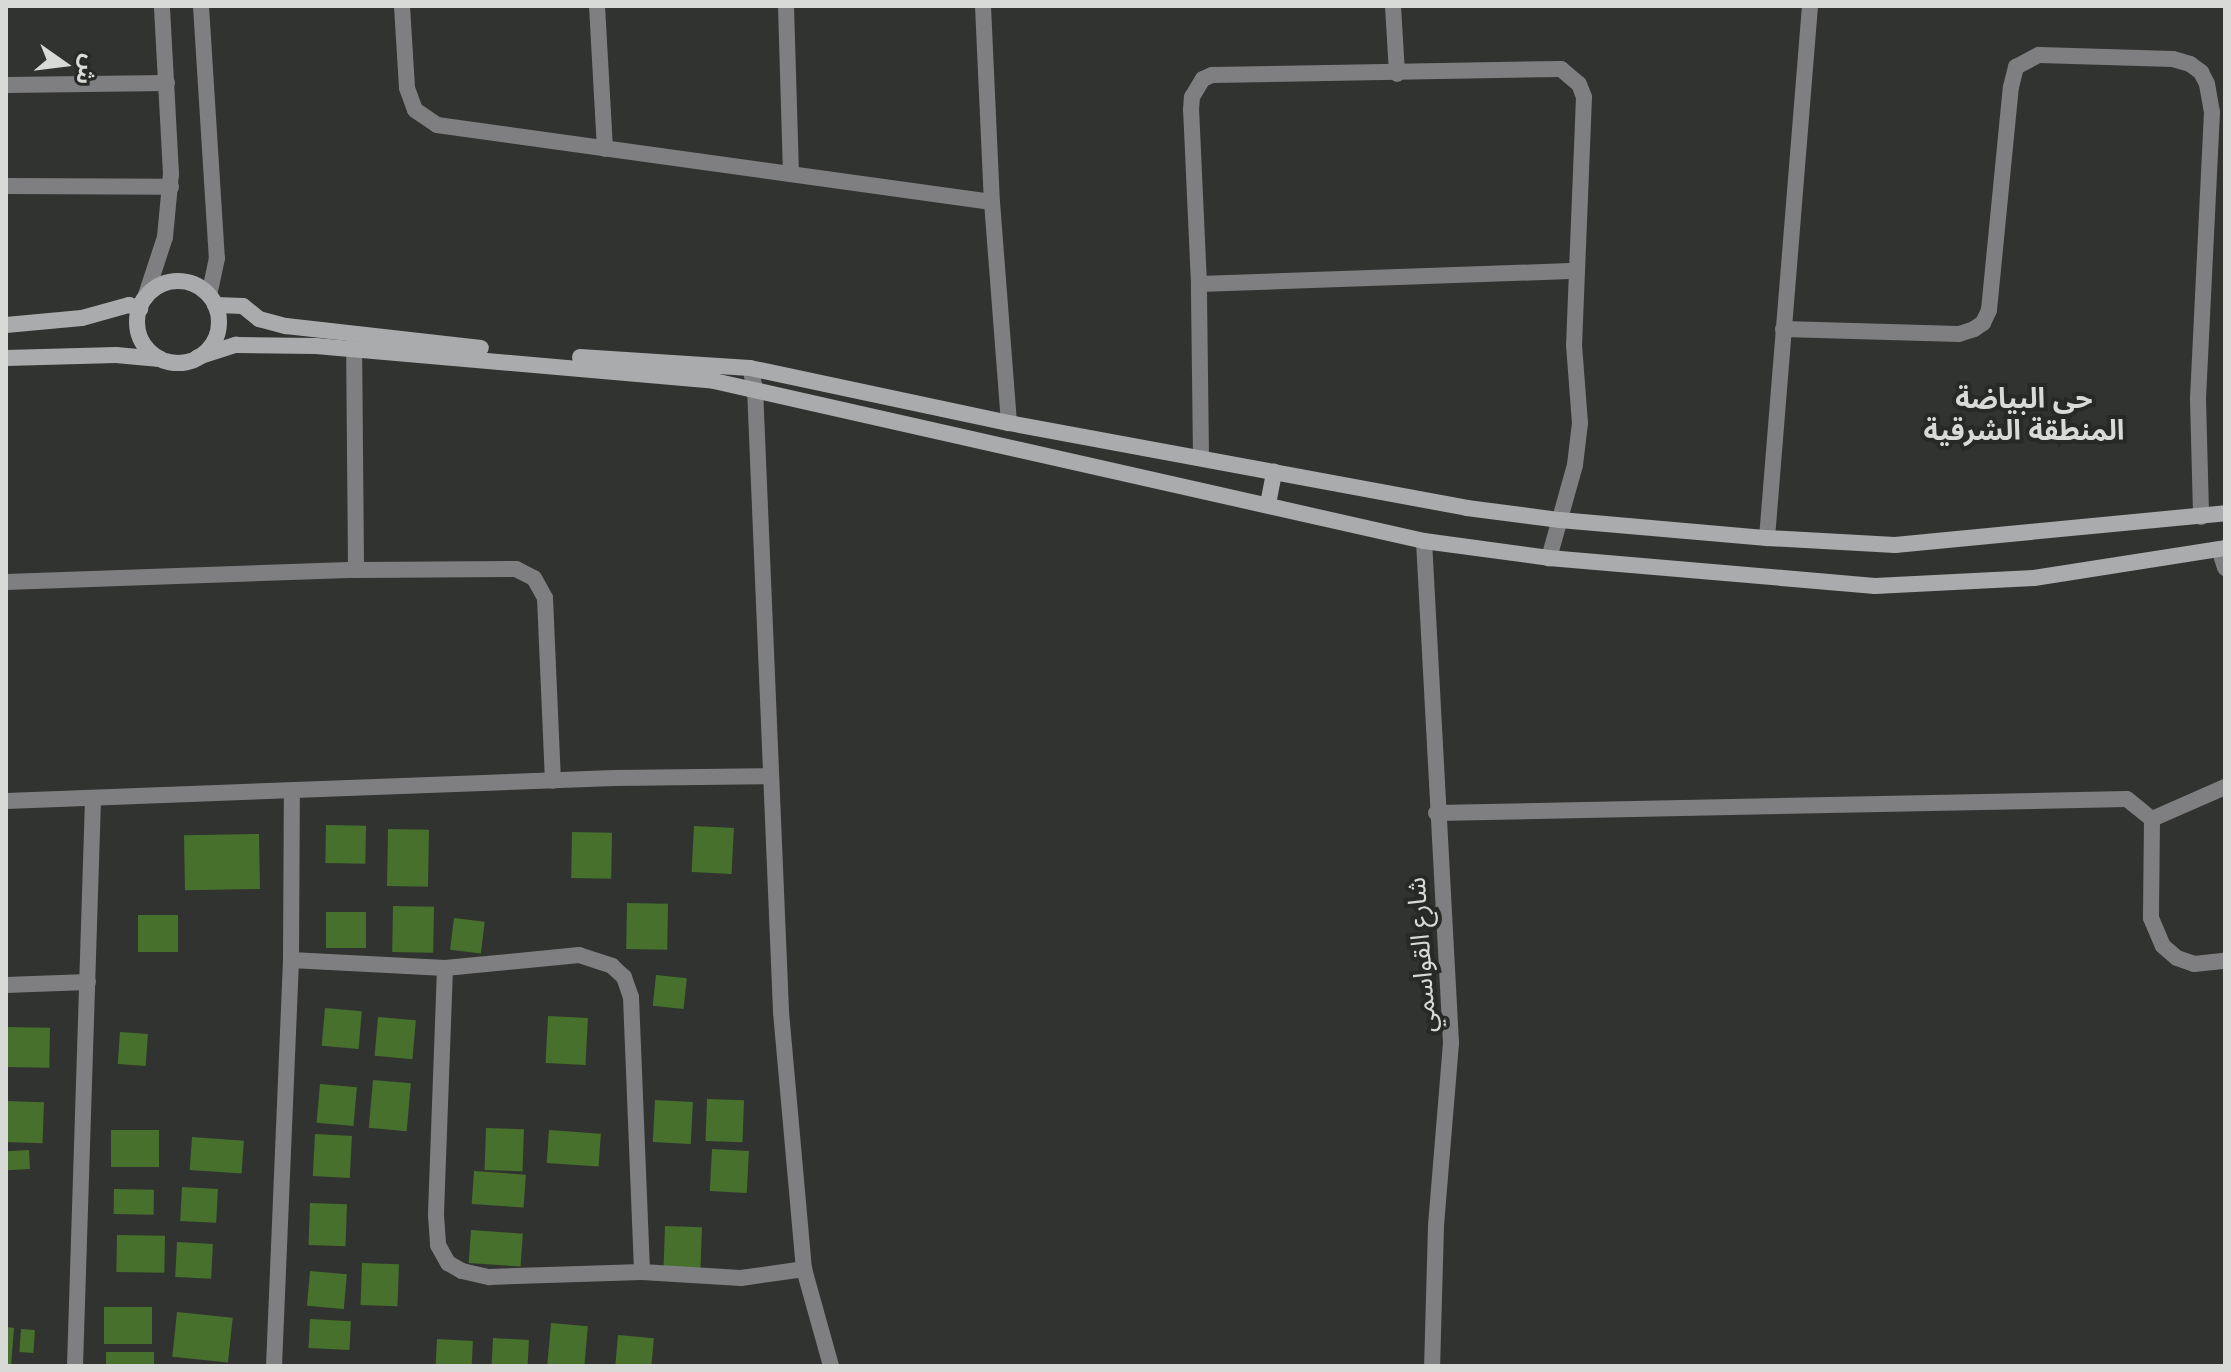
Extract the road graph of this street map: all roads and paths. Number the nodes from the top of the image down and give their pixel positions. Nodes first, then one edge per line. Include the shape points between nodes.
1 (162, 6) edge
2 (201, 6) edge
3 (402, 6) edge
4 (597, 6) edge
5 (786, 6) edge
6 (983, 6) edge
7 (1393, 6) edge
8 (1810, 6) edge
9 (1397, 74) junction
10 (167, 83) junction
11 (6, 85) edge
12 (605, 149) junction
13 (791, 171) junction
14 (6, 186) edge
15 (171, 187) junction
16 (992, 202) junction
17 (1576, 271) junction
18 (1199, 284) junction
19 (212, 300) junction
20 (142, 303) junction
21 (6, 325) edge
22 (1783, 329) junction
23 (354, 342) junction
24 (198, 357) junction
25 (6, 358) edge
26 (162, 359) junction
27 (750, 368) junction
28 (755, 388) junction
29 (1009, 423) junction
30 (1201, 457) junction
31 (1274, 472) junction
32 (1268, 504) junction
33 (2225, 513) edge
34 (2201, 517) junction
35 (1560, 520) junction
36 (1767, 538) junction
37 (1424, 541) junction
38 (2222, 549) edge
39 (1549, 558) junction
40 (2225, 568) edge
41 (356, 570) junction
42 (6, 582) edge
43 (769, 776) junction
44 (553, 781) junction
45 (2225, 787) edge
46 (292, 793) junction
47 (93, 799) junction
48 (6, 801) edge
49 (1436, 813) junction
50 (2152, 819) junction
51 (291, 960) junction
52 (2225, 961) edge
53 (445, 968) junction
54 (88, 982) junction
55 (6, 985) edge
56 (804, 1269) junction
57 (642, 1272) junction
58 (75, 1366) edge
59 (274, 1366) edge
60 (831, 1366) edge
61 (1432, 1366) edge

1 - 10 street
2 - 19 street via 217,258
3 - 12 street via 407,88 415,110 427,120
4 - 12 street
5 - 13 street
6 - 16 street
7 - 9 street
8 - 22 street
9 - 17 street via 1549,67 1569,73 1584,97
9 - 18 street via 1203,79 1191,110
10 - 11 street
10 - 15 street
12 - 13 street
13 - 16 street
14 - 15 street
15 - 20 street via 161,255
16 - 29 street
17 - 18 street
17 - 35 street via 1580,423
18 - 30 street
19 - 20 main road via 189,282 176,281 154,289
19 - 23 main road via 243,306 259,319
19 - 24 main road via 218,329
20 - 21 main road via 82,318
20 - 26 main road via 139,333
22 - 34 street via 1959,334 1974,329 1989,310 2016,67 2039,55 2190,64 2207,84 2212,112 2198,399
22 - 36 street
23 - 24 main road via 236,345
23 - 27 main road
23 - 28 main road
23 - 41 street
24 - 26 main road
25 - 26 main road
27 - 28 street
27 - 29 main road
28 - 32 main road
28 - 43 street
29 - 30 main road
30 - 31 main road
31 - 32 main road
31 - 35 main road
32 - 37 main road
33 - 34 main road
34 - 36 main road via 1895,545
35 - 36 main road
35 - 39 street
37 - 39 main road
37 - 49 street, شارع القواسمي
38 - 39 main road via 2034,578 1875,586
38 - 40 street
41 - 42 street
41 - 44 street via 506,567 534,578 545,598
43 - 44 street
43 - 56 street via 781,1012
44 - 46 street
45 - 50 street
46 - 47 street
46 - 51 street
47 - 48 street
47 - 54 street
49 - 50 street via 2127,799
49 - 61 street, شارع القواسمي via 1451,1043 1436,1226
50 - 52 street via 2151,918 2163,946 2194,964
51 - 53 street
51 - 59 street
53 - 57 street via 579,955 612,966 624,977 631,997
53 - 57 street via 436,1215 438,1245 448,1263 489,1277
54 - 55 street
54 - 58 street
56 - 57 street via 741,1278
56 - 60 street

